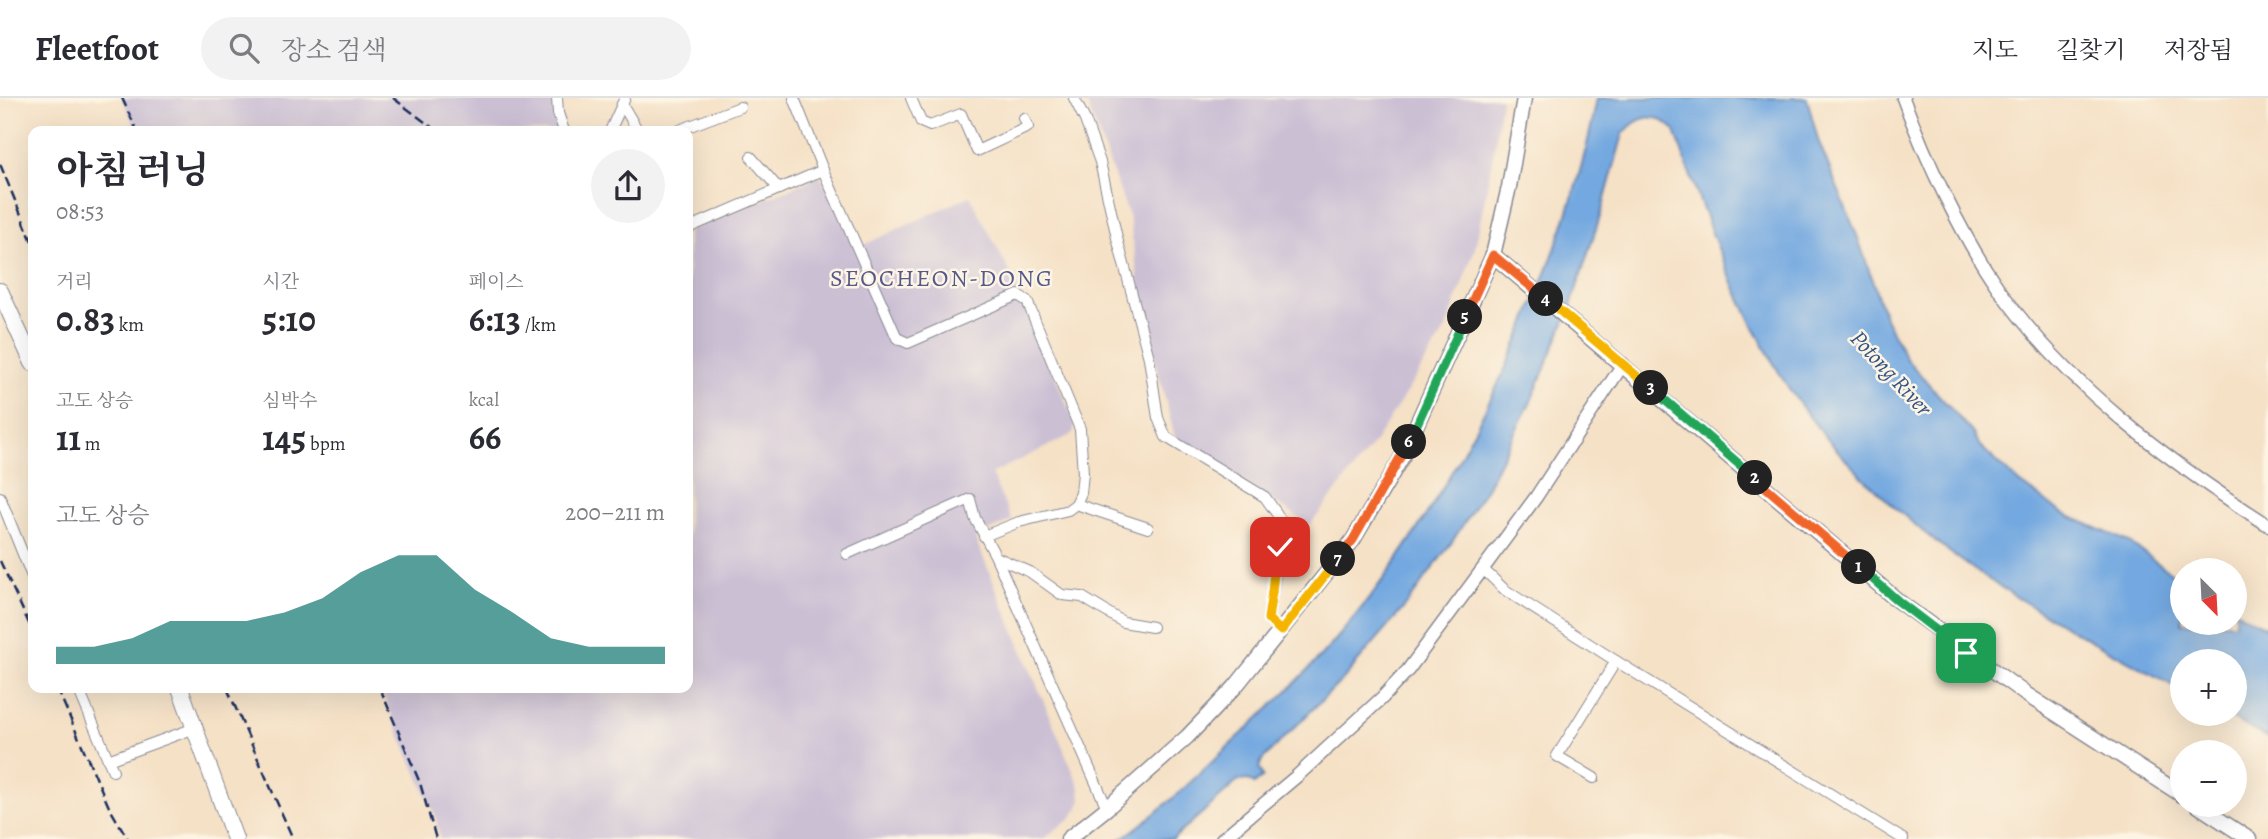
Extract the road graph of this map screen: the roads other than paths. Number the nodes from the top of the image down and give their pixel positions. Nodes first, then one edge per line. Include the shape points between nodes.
1 (557, 98) edge
2 (794, 98) edge
3 (911, 98) edge
4 (1074, 98) edge
5 (1524, 98) edge
6 (1903, 98) edge
7 (624, 101) edge
8 (740, 107) dead end
9 (1024, 118) dead end
10 (562, 126) edge
11 (612, 126) edge
12 (636, 126) edge
13 (690, 126) edge
14 (751, 157) dead end
15 (823, 170) junction
16 (779, 189) junction
17 (693, 226) edge
18 (1493, 255) junction
19 (0, 291) edge
20 (28, 352) edge
21 (1618, 360) junction
22 (0, 497) edge
23 (1076, 504) junction
24 (2268, 525) edge
25 (1148, 528) dead end
26 (984, 537) junction
27 (847, 554) dead end
28 (996, 557) junction
29 (28, 567) edge
30 (1483, 570) junction
31 (1152, 627) dead end
32 (1281, 631) junction
33 (1616, 661) junction
34 (80, 693) edge
35 (182, 693) edge
36 (195, 728) junction
37 (108, 760) junction
38 (113, 771) dead end
39 (1594, 778) dead end
40 (2170, 787) edge
41 (1107, 808) junction
42 (2215, 817) edge
43 (235, 839) edge
44 (1068, 839) edge
45 (1222, 839) edge
46 (1903, 839) edge
47 (2249, 839) edge

1 - 10 street
2 - 15 street
3 - 9 street via 922,122 930,126 961,114 977,151 1028,127
4 - 32 street via 1100,162 1149,358 1158,418 1167,437 1265,497 1283,525 1268,619
5 - 18 main road
6 - 24 street via 1915,132 1974,250 2040,338 2160,452
7 - 11 street
7 - 12 street
8 - 13 street
14 - 16 street
15 - 16 street
15 - 23 street via 897,338 908,342 1018,295 1027,301 1080,429 1083,473
16 - 17 street
18 - 21 main road
18 - 32 main road via 1402,457 1353,540
19 - 20 main road
21 - 30 street via 1536,497
21 - 40 main road via 1937,631 2024,694
22 - 29 street
23 - 25 street
23 - 26 street
26 - 27 street via 970,499
26 - 28 street
28 - 31 street via 1030,572 1062,595 1083,597 1123,622
28 - 41 street
30 - 33 street via 1505,590
30 - 45 street via 1383,697
32 - 41 main road via 1196,727
33 - 39 street via 1558,756
33 - 46 street
34 - 37 street
35 - 36 main road
36 - 37 street
36 - 43 main road
37 - 38 street
41 - 44 main road
42 - 47 main road

